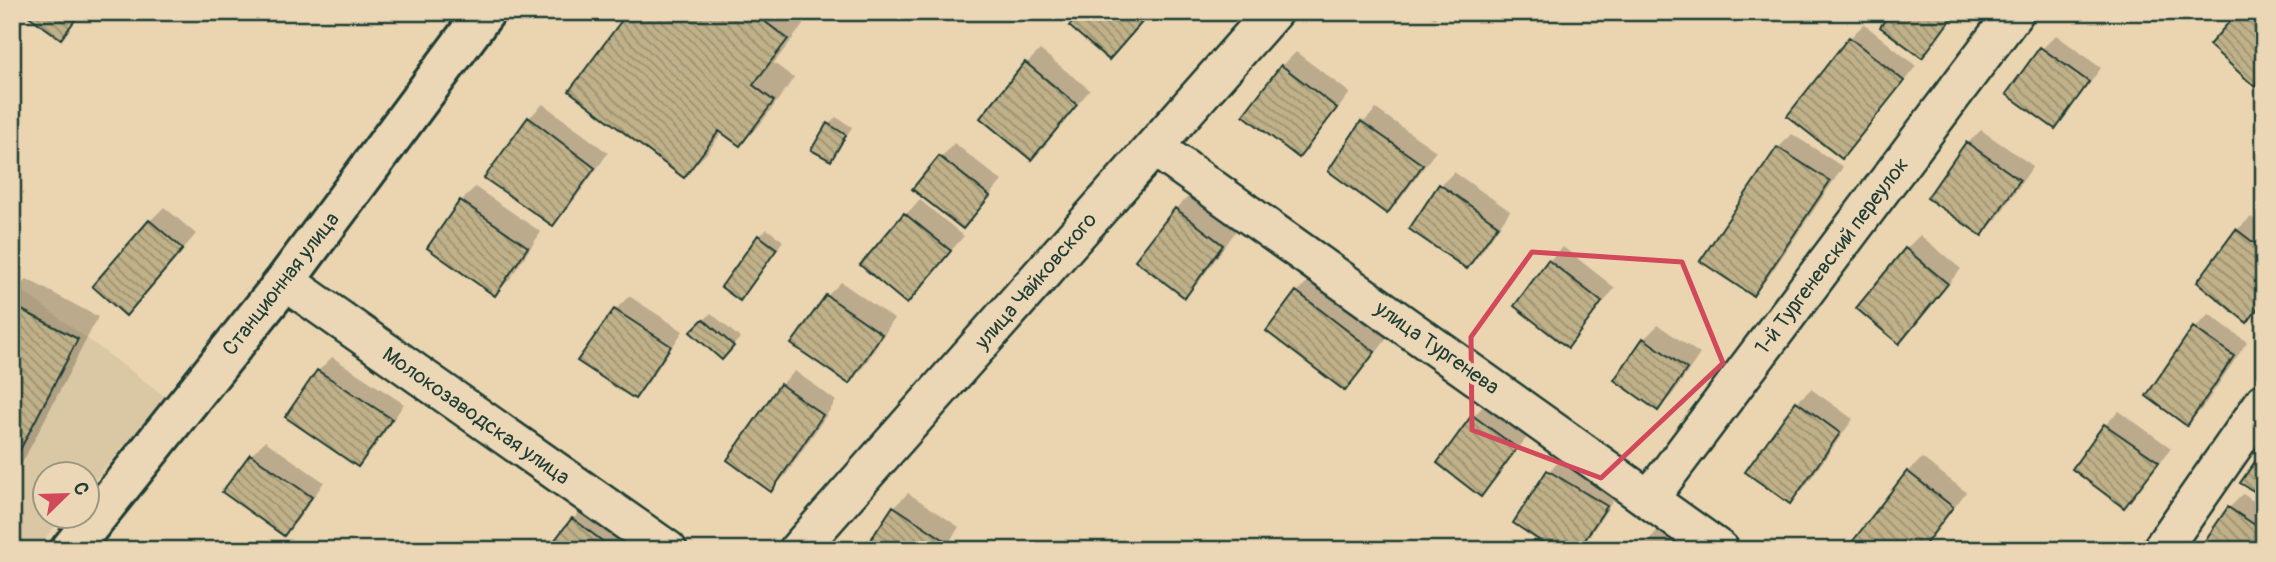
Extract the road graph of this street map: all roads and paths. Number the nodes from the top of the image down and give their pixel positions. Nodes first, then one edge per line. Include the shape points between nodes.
1 (485, 12) edge
2 (1273, 12) edge
3 (2015, 12) edge
4 (1154, 147) junction
5 (285, 281) junction
6 (2264, 402) edge
7 (1649, 499) junction
8 (70, 550) edge
9 (668, 550) edge
10 (798, 550) edge
11 (1720, 550) edge
12 (2161, 550) edge

1 - 5 street, Станционная улица
2 - 4 street, улица Чайковского
3 - 7 street, 1-й Тургеневский переулок
4 - 7 street, улица Тургенева
4 - 10 street, улица Чайковского
5 - 8 street, Станционная улица
5 - 9 street, Молокозаводская улица
6 - 12 street
7 - 11 street, улица Тургенева

